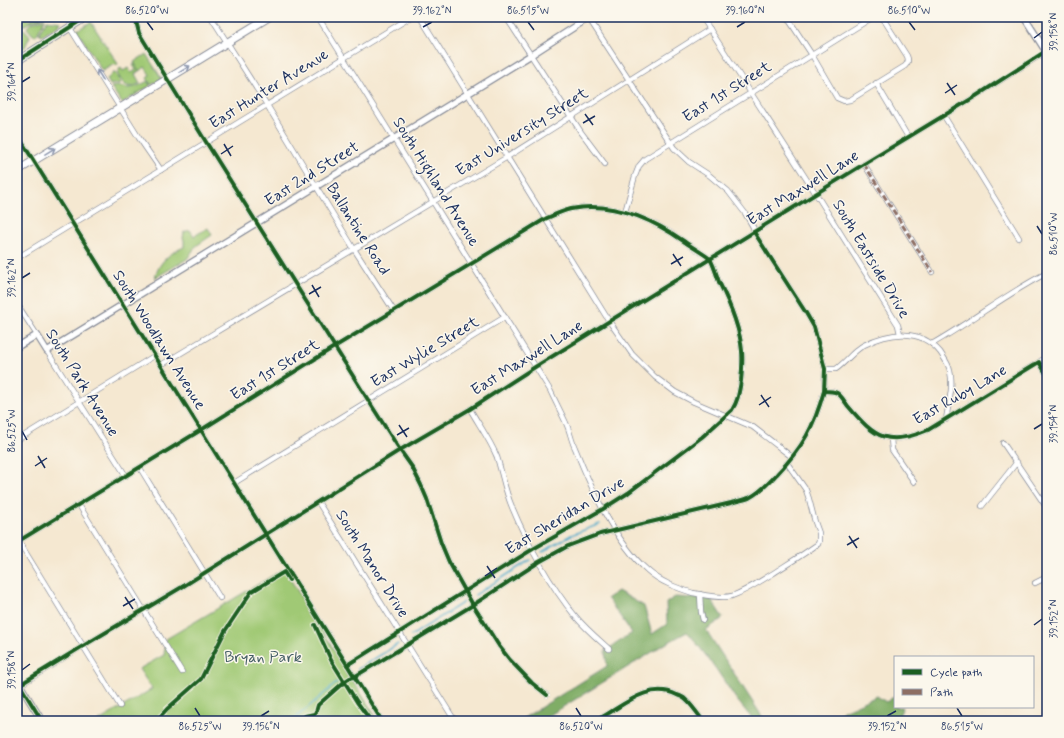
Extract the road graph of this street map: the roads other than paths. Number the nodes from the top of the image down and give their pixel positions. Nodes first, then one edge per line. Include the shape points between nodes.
1 (86, 17) edge
2 (135, 17) edge
3 (211, 17) edge
4 (270, 17) edge
5 (318, 17) edge
6 (411, 17) edge
7 (420, 17) edge
8 (506, 17) edge
9 (589, 17) edge
10 (702, 17) edge
11 (788, 17) edge
12 (873, 17) edge
13 (882, 17) edge
14 (1024, 17) edge
15 (70, 28) junction
16 (710, 29) junction
17 (227, 43) junction
18 (1047, 52) edge
19 (531, 55) junction
20 (812, 55) junction
21 (343, 58) junction
22 (17, 61) edge
23 (168, 79) junction
24 (629, 80) junction
25 (876, 83) junction
26 (750, 92) junction
27 (468, 93) junction
28 (266, 105) junction
29 (120, 108) junction
30 (944, 116) junction
31 (571, 117) junction
32 (17, 134) edge
33 (908, 137) junction
34 (393, 138) junction
35 (206, 142) junction
36 (670, 142) junction
37 (507, 156) junction
38 (34, 161) junction
39 (605, 164) dead end
40 (864, 164) junction
41 (161, 170) junction
42 (17, 171) edge
43 (316, 186) junction
44 (816, 194) junction
45 (433, 202) junction
46 (625, 212) junction
47 (545, 219) junction
48 (257, 222) junction
49 (73, 224) junction
50 (754, 232) junction
51 (1019, 238) dead end
52 (354, 249) junction
53 (17, 258) edge
54 (710, 259) junction
55 (472, 264) junction
56 (932, 272) dead end
57 (1047, 273) edge
58 (296, 284) junction
59 (17, 304) edge
60 (123, 304) junction
61 (394, 311) junction
62 (505, 317) junction
63 (609, 321) junction
64 (900, 334) junction
65 (37, 335) junction
66 (932, 344) junction
67 (335, 346) junction
68 (17, 347) edge
69 (47, 351) junction
70 (154, 356) junction
71 (1047, 357) edge
72 (1039, 362) junction
73 (161, 366) junction
74 (535, 367) junction
75 (825, 369) junction
76 (1047, 375) edge
77 (824, 391) junction
78 (369, 400) junction
79 (79, 402) junction
80 (470, 409) junction
81 (726, 416) junction
82 (946, 420) junction
83 (201, 430) junction
84 (891, 439) junction
85 (17, 440) edge
86 (1003, 443) dead end
87 (400, 450) junction
88 (792, 457) junction
89 (1017, 462) junction
90 (787, 463) junction
91 (140, 468) junction
92 (126, 476) junction
93 (914, 482) dead end
94 (234, 483) junction
95 (318, 502) junction
96 (79, 505) junction
97 (982, 506) dead end
98 (1047, 508) edge
99 (603, 509) junction
100 (615, 531) junction
101 (266, 535) junction
102 (18, 541) edge
103 (533, 549) junction
104 (539, 562) junction
105 (204, 573) junction
106 (1047, 577) edge
107 (1035, 583) dead end
108 (465, 591) junction
109 (700, 594) junction
110 (220, 598) dead end
111 (473, 605) junction
112 (144, 609) junction
113 (703, 620) dead end
114 (400, 632) junction
115 (407, 645) junction
116 (83, 646) junction
117 (609, 649) dead end
118 (347, 665) junction
119 (182, 672) dead end
120 (354, 677) junction
121 (19, 682) edge
122 (547, 696) dead end
123 (120, 706) dead end
124 (41, 720) edge
125 (382, 721) edge
126 (455, 721) edge
127 (595, 721) edge
128 (703, 721) edge

1 - 15 main road
2 - 23 street via 139,33
3 - 17 street, Ballantine Road
4 - 17 main road
5 - 21 street, South Highland Avenue
6 - 21 street, East Hunter Avenue
7 - 27 street
8 - 19 street
9 - 19 street, East 2nd Street
9 - 24 street
10 - 16 street, South Eastside Drive
11 - 20 street
12 - 20 street, East 1st Street
13 - 25 street via 908,60 905,66
14 - 18 street
15 - 22 main road
29 -> 15 street
16 - 24 street, East University Street
16 - 26 street, South Eastside Drive
23 -> 17 main road
17 - 28 street, Ballantine Road
18 - 30 street, East Maxwell Lane
19 - 27 street, East 2nd Street
19 - 31 street
20 - 25 street via 839,99 850,100
20 - 26 street, East 1st Street
21 - 28 street, East Hunter Avenue
21 - 34 street, South Highland Avenue
23 - 29 main road
23 - 35 street
24 - 31 street, East University Street
24 - 36 street
25 - 33 street
26 - 36 street, East 1st Street
26 - 44 street, South Eastside Drive
27 - 34 street, East 2nd Street
27 - 37 street
28 - 35 street, East Hunter Avenue
28 - 43 street, Ballantine Road
38 -> 29 main road
29 - 41 street
30 - 33 street, East Maxwell Lane
30 - 51 street
31 - 37 street, East University Street
31 - 39 street
32 - 38 street, South Woodlawn Avenue
33 - 40 street, East Maxwell Lane
34 - 43 street, East 2nd Street
34 - 45 street, South Highland Avenue
35 - 41 street, East Hunter Avenue
35 - 48 street
36 - 46 street, East 1st Street via 638,166
36 - 50 street via 684,158 728,191 742,209
37 - 45 street, East University Street
37 - 47 street
38 - 42 main road
38 - 49 street, South Woodlawn Avenue
40 - 44 street, East Maxwell Lane
40 - 56 street
41 - 49 street, East Hunter Avenue
43 - 48 street, East 2nd Street
43 - 52 street, Ballantine Road
44 - 50 street, East Maxwell Lane
44 - 64 street, South Eastside Drive via 898,325
45 - 52 street, East University Street
45 - 55 street, South Highland Avenue
46 - 47 street, East 1st Street via 597,207 578,208
46 - 54 street, East 1st Street via 661,226
47 - 55 street, East 1st Street
47 - 63 street
48 - 58 street
48 - 60 street, East 2nd Street
49 - 53 street, East Hunter Avenue
49 - 60 street, South Woodlawn Avenue
50 - 54 street, East Maxwell Lane
50 - 75 street via 814,327
52 - 58 street, East University Street
52 - 61 street, Ballantine Road
54 - 63 street, East Maxwell Lane
54 - 81 street, East Sheridan Drive via 728,300 742,350 739,393 735,405
55 - 61 street, East 1st Street
55 - 62 street, South Highland Avenue
57 - 66 street
58 - 67 street
58 - 73 street, East University Street
59 - 65 street, South Park Avenue
60 - 69 street, East 2nd Street
60 - 70 street, South Woodlawn Avenue
61 - 67 street, East 1st Street
62 - 74 street, South Highland Avenue
62 - 78 street, East Wylie Street
63 - 74 street, East Maxwell Lane
63 - 81 street via 632,354 655,377 675,392
64 - 66 street via 917,336
64 - 75 street via 865,345 836,369
65 - 68 street
65 - 69 street, South Park Avenue
66 - 82 street via 944,358 951,372
67 - 78 street
67 - 83 street, East 1st Street
69 - 79 street, South Park Avenue
70 - 73 street, South Woodlawn Avenue
70 - 79 street
71 - 72 street, East Ruby Lane
72 - 76 street
72 - 82 street, East Ruby Lane
73 - 83 street, South Woodlawn Avenue
74 - 80 street, East Maxwell Lane
74 - 99 street, South Highland Avenue via 566,423 586,477
75 - 77 street
77 - 84 street via 840,394 871,429
77 - 88 street via 813,423
78 - 87 street
78 - 94 street, East Wylie Street
79 - 85 street
79 - 92 street, South Park Avenue
80 - 87 street, East Maxwell Lane
80 - 103 street via 496,456 507,496
81 - 88 street via 753,427
81 - 99 street, East Sheridan Drive via 666,466
82 - 84 street, East Ruby Lane via 922,433
83 - 91 street, East 1st Street
83 - 94 street, South Woodlawn Avenue
84 - 93 street via 892,450
86 - 89 street
87 - 95 street, East Maxwell Lane
87 - 108 street via 421,485 440,542
88 - 90 street
89 - 97 street
89 - 98 street
90 - 100 street via 765,486 748,498
90 - 109 street, South Highland Avenue via 806,490 819,533 818,544 738,594 722,597
91 - 92 street, East 1st Street
91 - 105 street
92 - 96 street, East 1st Street
94 - 101 street, South Woodlawn Avenue
95 - 101 street, East Maxwell Lane
95 - 114 street, South Manor Drive
96 - 102 street, East 1st Street
96 - 112 street
99 - 100 street, South Highland Avenue
99 - 103 street, East Sheridan Drive
100 - 104 street via 576,543
100 - 109 street, South Highland Avenue via 635,557 659,579 679,589
101 - 105 street, East Maxwell Lane
101 - 118 street, South Woodlawn Avenue
102 - 116 street
103 - 104 street
103 - 108 street, East Sheridan Drive
104 - 111 street
104 - 117 street via 576,616
105 - 110 street
105 - 112 street, East Maxwell Lane
106 - 107 street
108 - 111 street
108 - 114 street, East Sheridan Drive
109 - 113 street
111 - 115 street
111 - 122 street via 510,660
112 - 116 street, East Maxwell Lane
112 - 119 street
114 - 115 street, South Manor Drive
114 - 118 street, East Sheridan Drive
115 - 120 street
115 - 126 street, South Manor Drive
116 - 121 street, East Maxwell Lane
116 - 123 street
118 - 120 street, South Woodlawn Avenue
120 - 125 street, South Woodlawn Avenue
121 - 124 street
127 - 128 street via 641,694 666,690 685,699

